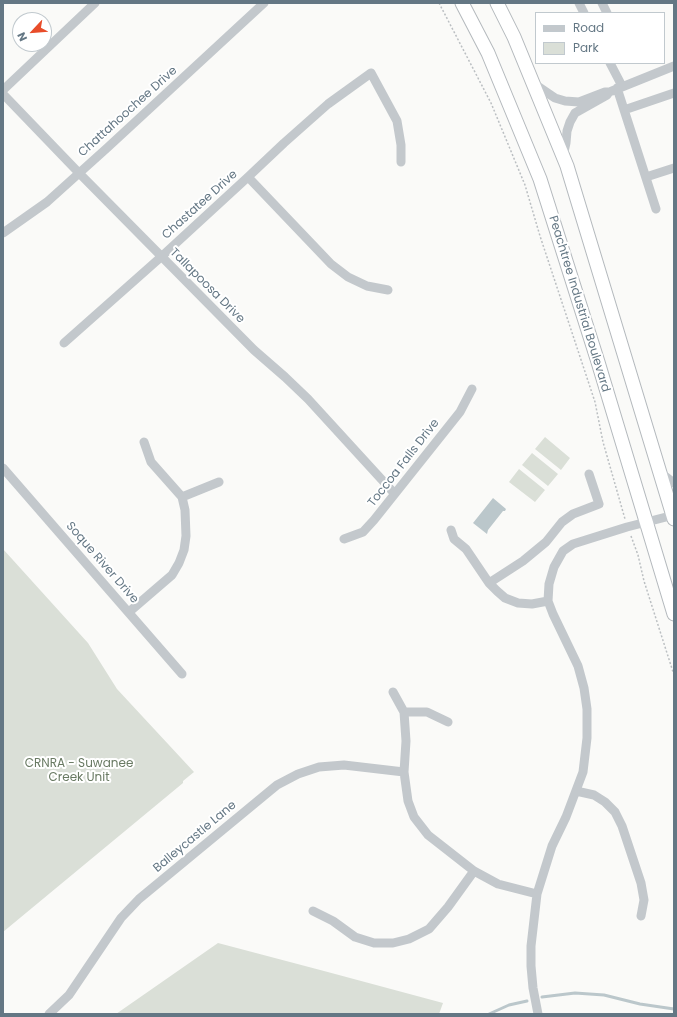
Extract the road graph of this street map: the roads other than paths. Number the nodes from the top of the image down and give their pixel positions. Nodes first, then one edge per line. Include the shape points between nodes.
1 (95, 3) edge
2 (264, 3) edge
3 (462, 3) edge
4 (497, 3) edge
5 (579, 3) edge
6 (602, 3) edge
7 (584, 12) edge
8 (606, 12) edge
9 (610, 64) edge
10 (674, 66) edge
11 (533, 82) junction
12 (616, 89) junction
13 (3, 90) edge
14 (3, 94) edge
15 (674, 94) edge
16 (624, 110) junction
17 (563, 156) junction
18 (401, 162) dead end
19 (674, 168) edge
20 (78, 173) junction
21 (248, 177) junction
22 (646, 177) junction
23 (656, 209) dead end
24 (3, 233) edge
25 (161, 257) junction
26 (388, 290) dead end
27 (64, 343) dead end
28 (472, 389) dead end
29 (144, 442) dead end
30 (3, 468) edge
31 (589, 474) dead end
32 (661, 474) junction
33 (219, 482) dead end
34 (674, 483) edge
35 (394, 494) junction
36 (182, 498) junction
37 (674, 517) edge
38 (647, 522) junction
39 (451, 530) dead end
40 (344, 539) dead end
41 (489, 583) junction
42 (548, 601) junction
43 (129, 612) junction
44 (674, 614) edge
45 (182, 674) dead end
46 (393, 692) dead end
47 (404, 712) junction
48 (448, 722) dead end
49 (404, 772) junction
50 (576, 791) junction
51 (474, 871) junction
52 (537, 894) junction
53 (313, 911) dead end
54 (641, 916) dead end
55 (49, 1014) edge
56 (538, 1014) edge

1 - 13 street
2 - 20 street, Chattahoochee Drive
3 - 38 highway, Peachtree Industrial Boulevard via 488,53 540,179
4 - 11 highway
5 - 7 street
6 - 8 street
9 - 12 street
10 - 12 street
11 - 12 street via 555,98 565,101 579,102
11 - 17 highway
12 - 16 street
12 - 17 street via 575,113 567,131
14 - 20 street, Tallapoosa Drive
15 - 16 street
16 - 22 street
17 - 32 highway
18 - 21 street, Chastatee Drive via 397,121 371,73 322,108
19 - 22 street
20 - 24 street, Chattahoochee Drive via 46,202
20 - 25 street, Tallapoosa Drive
21 - 25 street, Chastatee Drive
21 - 26 street via 331,264 348,277 367,286
22 - 23 street
25 - 27 street, Chastatee Drive
25 - 35 street, Tallapoosa Drive via 254,350 308,399
28 - 35 street, Toccoa Falls Drive via 460,412
29 - 36 street via 151,462
30 - 43 street, Soque River Drive
31 - 41 street via 599,504 573,514 524,561
32 - 34 street
32 - 37 highway
33 - 36 street
35 - 40 street, Toccoa Falls Drive via 363,532
36 - 43 street via 186,536 184,550 178,563 172,575
37 - 38 street
38 - 42 street via 573,544 563,551 554,567
38 - 44 highway, Peachtree Industrial Boulevard
39 - 41 street via 454,540 466,549
41 - 42 street via 506,598 518,603
42 - 50 street via 578,666 584,688 587,738 583,772
43 - 45 street, Soque River Drive
46 - 47 street
47 - 48 street via 427,712
47 - 49 street
49 - 51 street via 408,801 414,817 428,835
49 - 55 street, Balleycastle Lane via 344,765 319,767 277,785 139,899 121,918 69,996
50 - 52 street via 552,846
50 - 54 street via 594,795 615,812 641,883 644,900
51 - 52 street via 498,884
51 - 53 street via 429,929 409,939 393,943 374,943 355,937 333,921
52 - 56 street via 531,959

